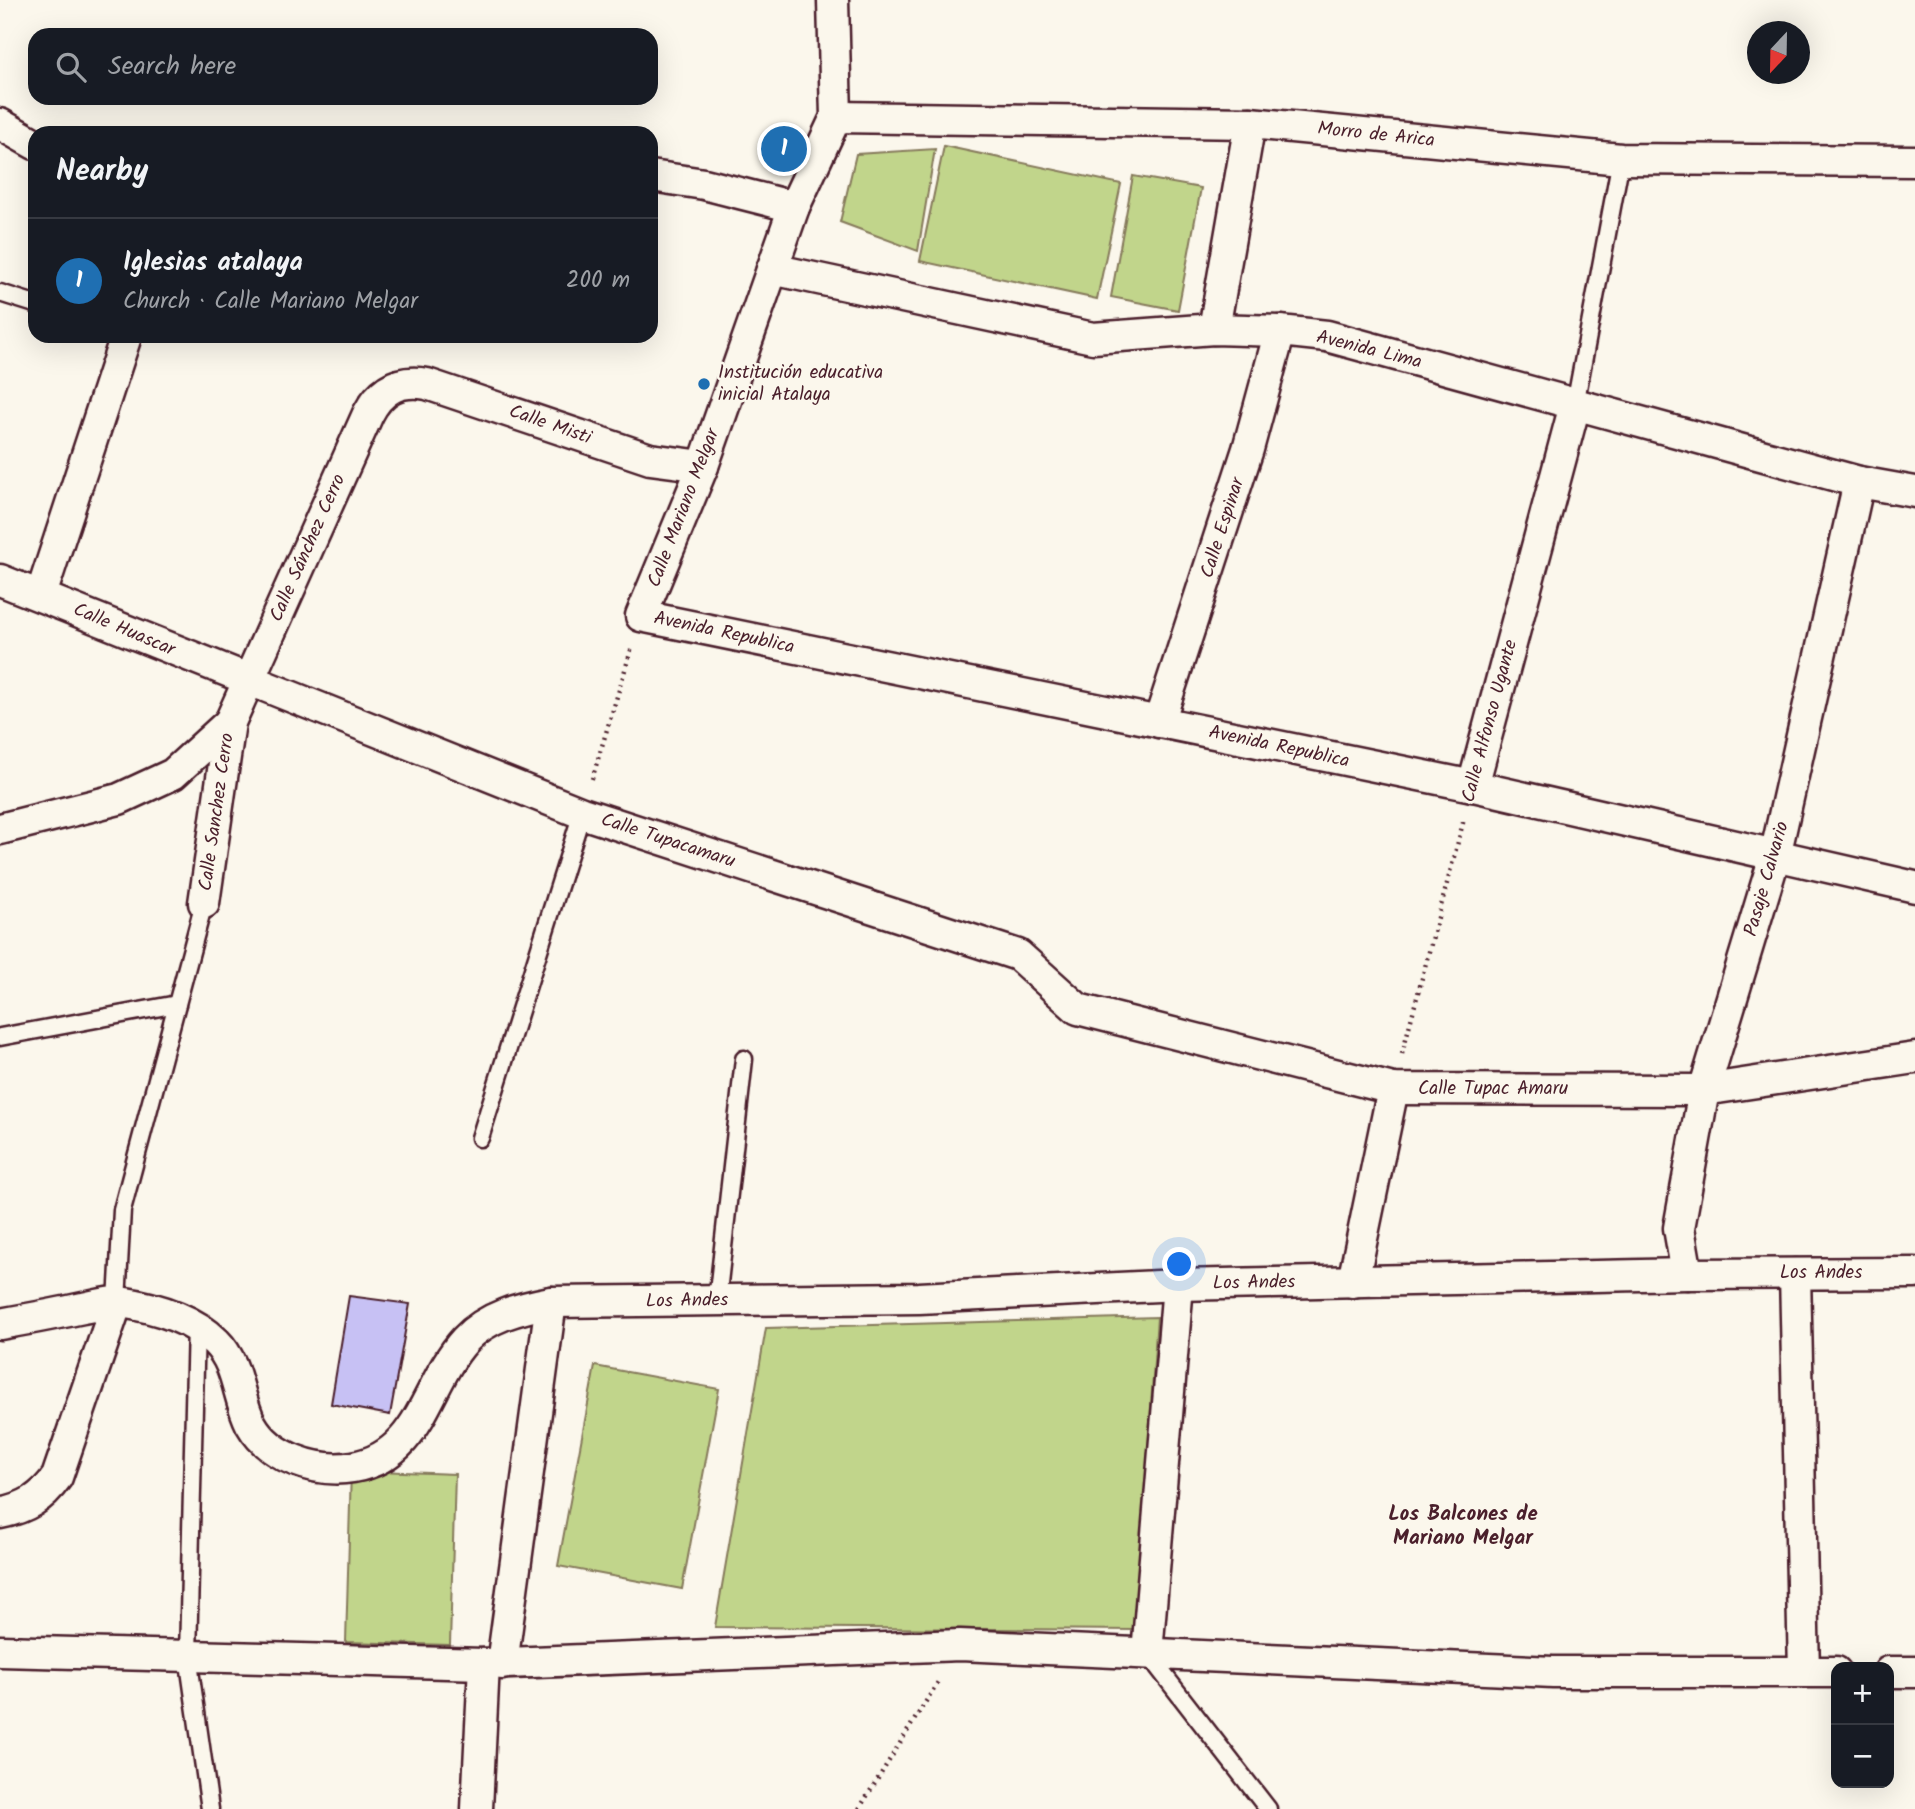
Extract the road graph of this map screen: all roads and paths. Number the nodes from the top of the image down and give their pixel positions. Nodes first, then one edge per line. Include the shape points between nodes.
1 (833, 0) edge
2 (835, 117) junction
3 (1250, 123) junction
4 (0, 124) edge
5 (28, 140) edge
6 (1620, 159) junction
7 (1915, 161) edge
8 (658, 177) edge
9 (794, 207) junction
10 (772, 269) junction
11 (0, 293) edge
12 (28, 302) edge
13 (1214, 329) junction
14 (1280, 331) junction
15 (124, 343) edge
16 (398, 384) joint
17 (1575, 405) junction
18 (703, 466) junction
19 (1859, 482) junction
20 (1915, 492) edge
21 (0, 580) edge
22 (41, 595) junction
23 (641, 616) junction
24 (248, 681) junction
25 (230, 722) junction
26 (1159, 722) junction
27 (1473, 786) junction
28 (582, 813) junction
29 (0, 829) edge
30 (1775, 856) junction
31 (1915, 887) edge
32 (204, 903) joint
33 (177, 1004) junction
34 (1078, 1009) joint
35 (0, 1037) edge
36 (1915, 1058) edge
37 (744, 1059) dead end
38 (1393, 1089) junction
39 (1704, 1090) junction
40 (480, 1139) dead end
41 (1915, 1273) edge
42 (1687, 1274) junction
43 (1795, 1274) junction
44 (1353, 1282) junction
45 (1178, 1285) junction
46 (717, 1301) junction
47 (117, 1302) junction
48 (551, 1302) junction
49 (0, 1324) edge
50 (196, 1324) junction
51 (0, 1513) edge
52 (960, 1645) junction
53 (0, 1651) edge
54 (1147, 1653) junction
55 (188, 1656) junction
56 (493, 1664) junction
57 (1804, 1672) junction
58 (1831, 1672) edge
59 (1894, 1672) edge
60 (1915, 1672) edge
61 (209, 1809) edge
62 (477, 1809) edge
63 (859, 1809) edge
64 (1268, 1809) edge

1 - 2 street, Calle Mariano Melgar
2 - 3 street, Morro de Arica
2 - 9 street, Calle Mariano Melgar
3 - 6 street, Morro de Arica
3 - 13 street
4 - 5 street
6 - 7 street, Morro de Arica
6 - 17 lane, Calle Alfonso Ugante
8 - 9 street
9 - 10 street, Calle Mariano Melgar
10 - 13 street, Avenida Lima via 1093,338
10 - 18 street, Calle Mariano Melgar
11 - 12 lane
13 - 14 street, Avenida Lima
14 - 17 street, Avenida Lima via 1327,336
14 - 26 street, Calle Espinar via 1248,449
15 - 22 street
16 - 18 street, Calle Misti via 427,384 650,459
16 - 24 street, Calle Sánchez Cerro via 371,408
17 - 19 street, Avenida Lima
17 - 27 street, Calle Alfonso Ugante
18 - 23 street, Calle Mariano Melgar
19 - 20 street, Avenida Lima
19 - 30 street, Pasaje Calvario
21 - 22 street, Calle Huascar
22 - 24 street, Calle Huascar
23 - 26 street, Avenida Republica
23 - 28 path
24 - 25 street, Calle Sánchez Cerro
24 - 28 street, Calle Tupacamaru
25 - 29 street via 173,774 119,799
25 - 32 street, Calle Sanchez Cerro
26 - 27 street, Avenida Republica
27 - 30 street, Avenida Republica
27 - 38 path, Calle Alfonso Ugante
28 - 34 street, Calle Tupacamaru via 1018,955
28 - 40 lane
30 - 31 street, Avenida Republica
30 - 39 street, Pasaje Calvario
32 - 33 lane
33 - 35 lane
33 - 47 lane via 122,1210
34 - 38 street, Calle Tupac Amaru
36 - 39 street, Calle Tupac Amaru
37 - 46 lane
38 - 39 street, Calle Tupac Amaru
38 - 44 street
39 - 42 street, Pasaje Calvario via 1679,1228
41 - 43 street, Los Andes
42 - 43 street, Los Andes
42 - 44 street, Los Andes
43 - 57 street
44 - 45 street, Los Andes
45 - 46 street, Los Andes via 919,1298
45 - 54 street
46 - 48 street, Los Andes
47 - 49 street
47 - 50 street via 170,1313
47 - 51 street via 57,1477 29,1505
48 - 50 street, Los Andes via 492,1319 465,1340 407,1437 383,1456 354,1467 323,1468 292,1460 269,1444 252,1425 234,1368 218,1343
48 - 56 street
50 - 55 lane
52 - 54 street
52 - 56 street
52 - 63 path
53 - 55 street
54 - 57 street via 1553,1672
54 - 64 lane
55 - 56 street
55 - 61 lane
56 - 62 street
57 - 58 street
59 - 60 street

